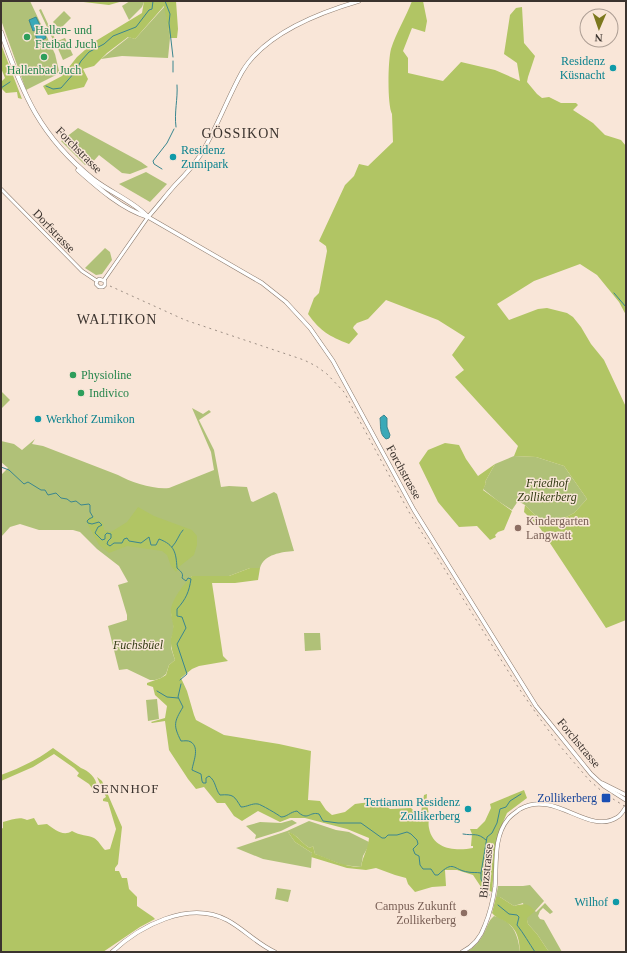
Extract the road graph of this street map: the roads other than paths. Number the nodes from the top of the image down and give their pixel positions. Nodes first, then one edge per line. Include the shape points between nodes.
1 (359, 1) edge
2 (1, 32) edge
3 (1, 39) edge
4 (1, 189) edge
5 (148, 217) junction
6 (104, 280) junction
7 (97, 281) junction
8 (602, 783) junction
9 (626, 795) edge
10 (626, 800) edge
11 (626, 807) edge
12 (112, 952) edge
13 (275, 952) edge
14 (462, 952) edge

1 - 5 main road via 311,18 285,32 259,51 242,72 200,156
2 - 5 highway, Forchstrasse via 22,89 50,136 87,174
3 - 5 highway, Forchstrasse via 26,102 58,149 99,188 132,210
4 - 7 street, Dorfstrasse via 70,260
5 - 6 street
5 - 8 main road, Forchstrasse via 267,286 296,311 310,328 333,361 414,510 536,706 591,774
6 - 7 street
6 - 7 street via 102,288 97,285
8 - 9 main road, Forchstrasse
8 - 10 main road, Forchstrasse
11 - 14 main road, Binzstrasse via 618,817 605,822 591,820 547,804 530,805 512,814 500,836 494,894 486,923 477,941
12 - 13 main road via 149,925 176,916 200,913 226,919

